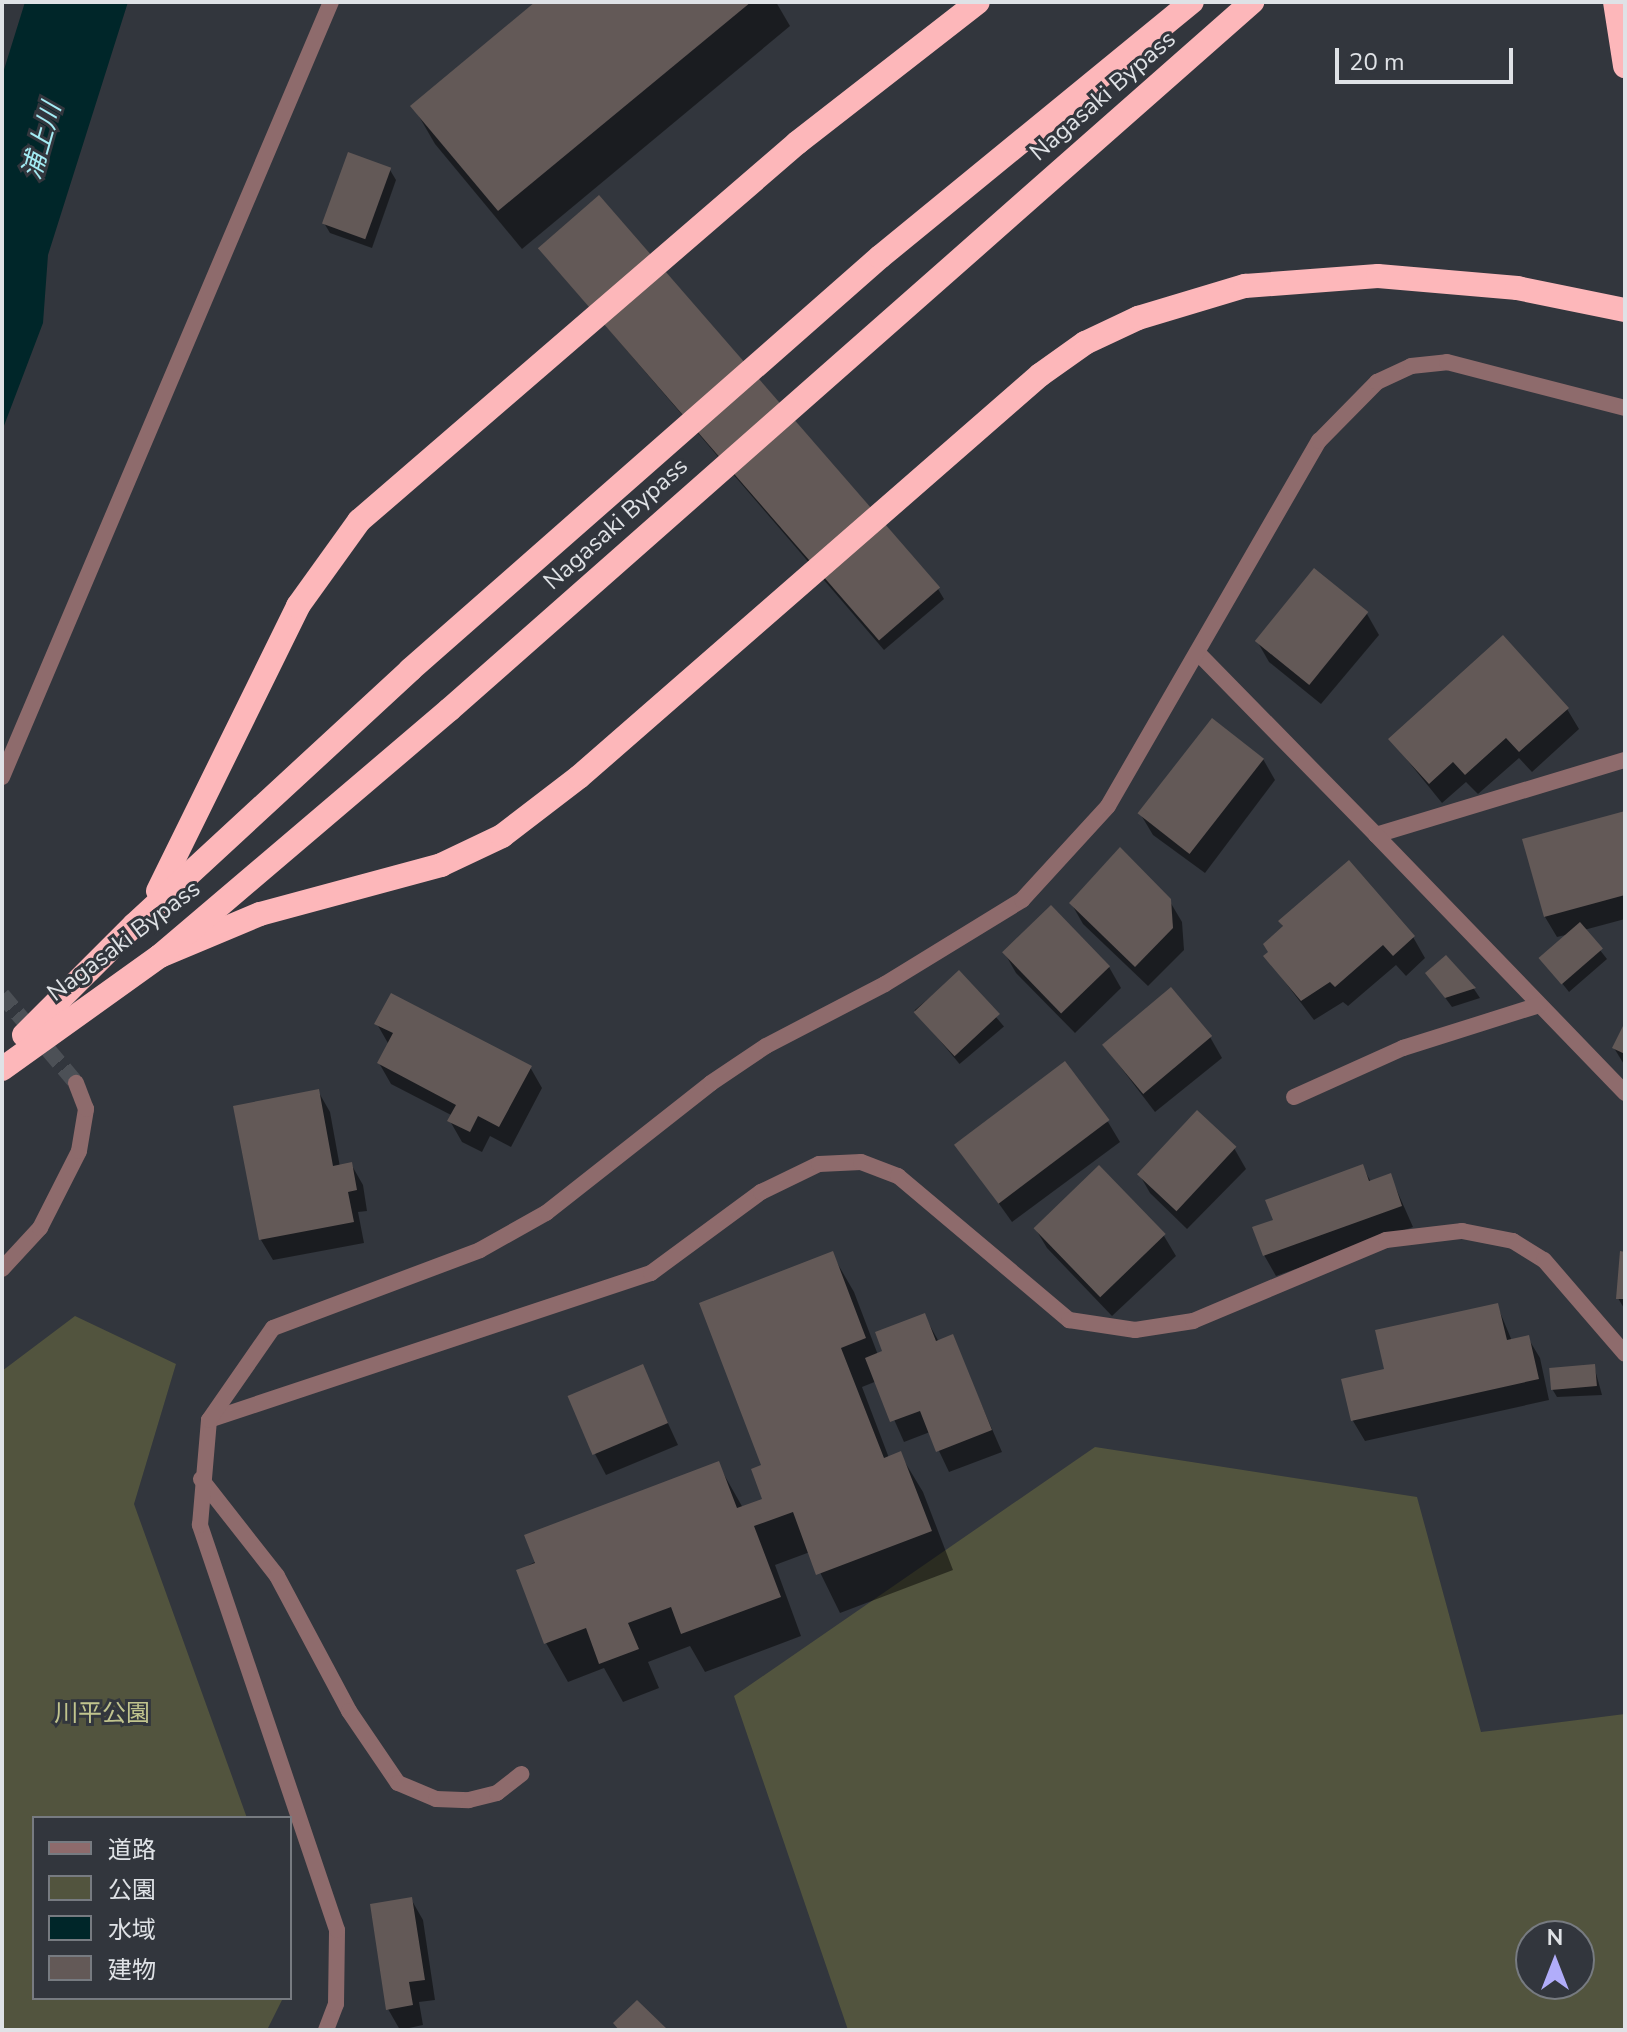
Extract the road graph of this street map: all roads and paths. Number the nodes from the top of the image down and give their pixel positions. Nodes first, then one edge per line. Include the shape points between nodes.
1 (331, 2) edge
2 (978, 2) edge
3 (1192, 2) edge
4 (1252, 2) edge
5 (1615, 2) edge
6 (1625, 66) edge
7 (1625, 310) edge
8 (1625, 408) edge
9 (1198, 653) junction
10 (1625, 760) edge
11 (2, 777) edge
12 (1376, 835) junction
13 (134, 925) junction
14 (160, 956) junction
15 (1539, 1005) junction
16 (2, 1056) edge
17 (2, 1069) edge
18 (76, 1083) tunnel mouth
19 (1625, 1093) edge
20 (1294, 1097) dead end
21 (2, 1269) edge
22 (1625, 1354) edge
23 (209, 1420) junction
24 (201, 1479) junction
25 (521, 1774) dead end
26 (326, 2030) edge

1 - 11 street
2 - 13 highway via 797,143 359,521 298,606 188,839
3 - 13 highway, Nagasaki Bypass via 880,257 410,670
4 - 14 highway, Nagasaki Bypass via 449,710
5 - 6 highway
7 - 14 highway via 1517,288 1378,276 1245,286 1138,318 1085,343 1040,375 579,777 502,836 441,865 260,914
8 - 9 street via 1447,362 1411,366 1377,382 1319,441
9 - 12 street
9 - 23 street via 1108,806 1022,900 885,984 755,1053 546,1213 480,1250 273,1328
10 - 12 street
12 - 15 street
13 - 16 highway, Nagasaki Bypass
14 - 17 highway, Nagasaki Bypass
15 - 19 street
15 - 20 street via 1403,1048
18 - 21 street via 86,1109 79,1151 40,1228
22 - 23 street via 1544,1260 1513,1241 1462,1231 1386,1240 1193,1321 1135,1330 1069,1320 898,1176 861,1162 819,1164 761,1192 651,1273
23 - 24 street
24 - 25 street via 277,1576 349,1711 398,1783 436,1799 469,1800 497,1793
24 - 26 street via 200,1525 337,1930 336,2004

